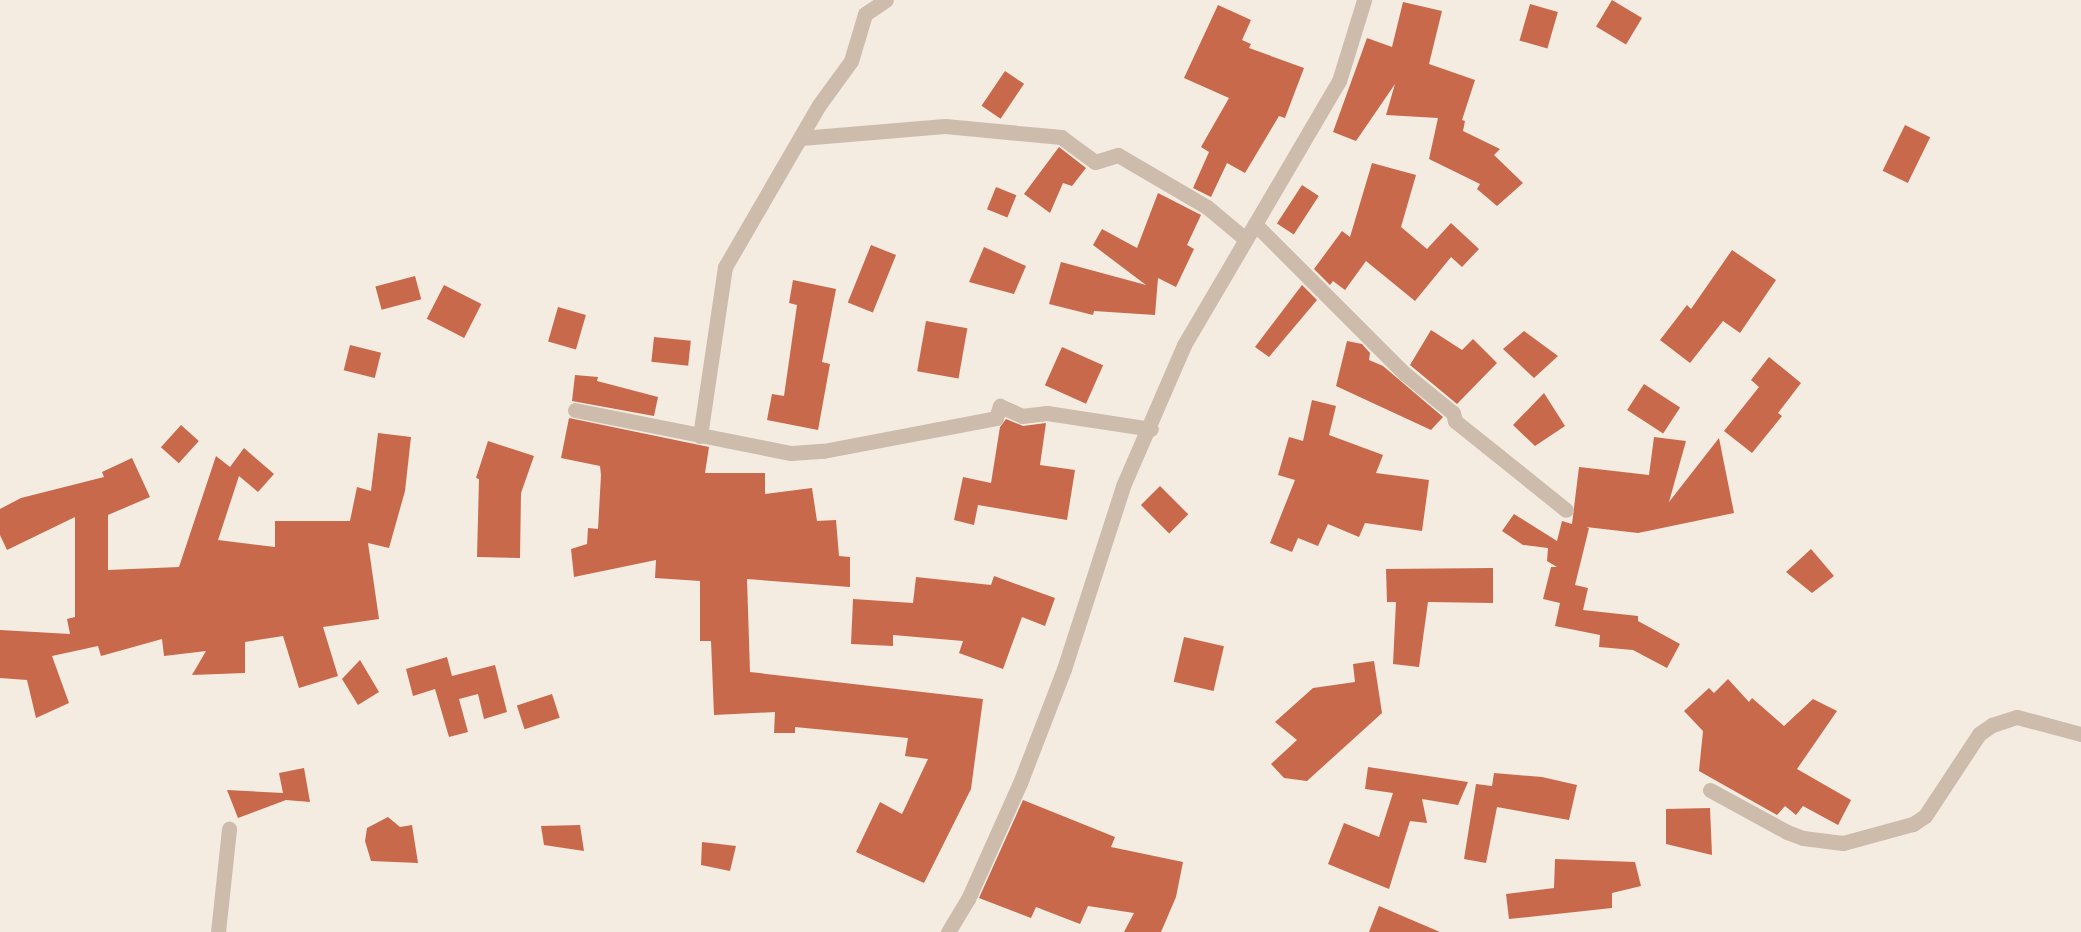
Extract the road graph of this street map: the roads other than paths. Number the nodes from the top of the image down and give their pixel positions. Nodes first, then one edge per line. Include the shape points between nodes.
1 (886, 0) edge
2 (1364, 0) edge
3 (801, 138) junction
4 (1255, 225) junction
5 (1244, 238) junction
6 (575, 410) dead end
7 (1150, 429) junction
8 (700, 436) junction
9 (1566, 510) dead end
10 (2081, 734) edge
11 (1710, 790) dead end
12 (229, 829) dead end
13 (218, 932) edge
14 (948, 932) edge

1 - 3 street via 865,14 851,61
2 - 4 street via 1339,81
3 - 5 street via 945,126 1061,137 1095,162 1118,155 1207,207
3 - 8 street via 721,278
4 - 5 street
4 - 9 street via 1404,372 1453,413 1455,421
5 - 7 street via 1184,345
6 - 8 street
7 - 8 street via 1047,413 1022,416 1000,406 996,418 806,454
7 - 14 street via 1123,486 1064,669 1020,783 968,899
10 - 11 street via 2023,717 1992,725 1979,734 1924,816 1913,824 1843,843 1795,835
12 - 13 street

